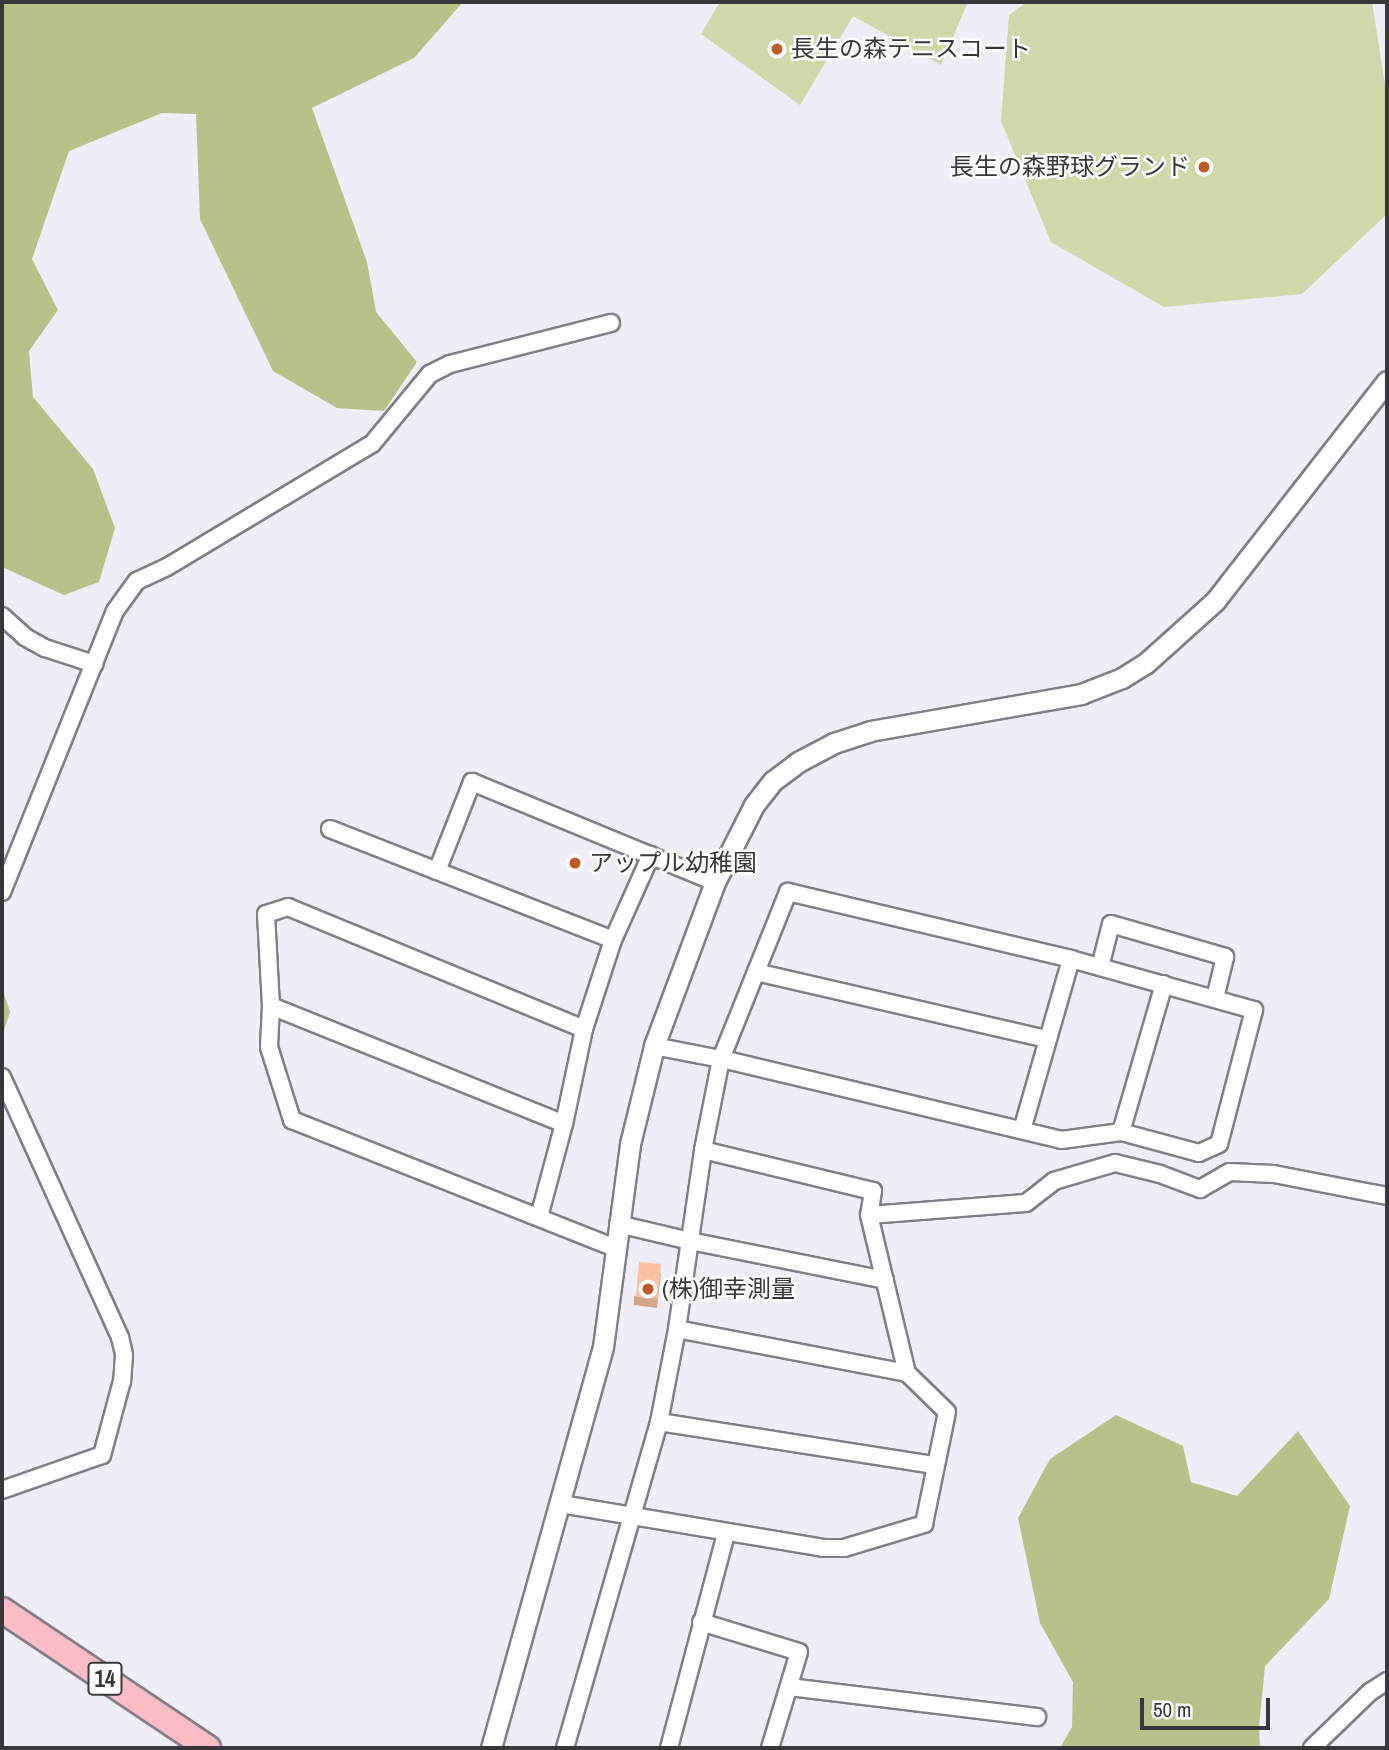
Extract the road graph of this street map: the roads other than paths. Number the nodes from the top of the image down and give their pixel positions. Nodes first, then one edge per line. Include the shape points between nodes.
1 (611, 323) dead end
2 (1387, 381) edge
3 (2, 616) edge
4 (94, 664) junction
5 (330, 829) dead end
6 (651, 855) junction
7 (437, 871) junction
8 (715, 882) junction
9 (2, 892) edge
10 (613, 940) junction
11 (1071, 959) junction
12 (1100, 967) junction
13 (756, 972) junction
14 (1164, 984) junction
15 (1214, 998) junction
16 (271, 1006) junction
17 (584, 1029) junction
18 (1047, 1040) junction
19 (654, 1046) junction
20 (721, 1059) junction
21 (2, 1077) edge
22 (564, 1124) junction
23 (1022, 1130) junction
24 (1121, 1132) junction
25 (703, 1150) junction
26 (1387, 1196) edge
27 (869, 1215) junction
28 (539, 1217) junction
29 (618, 1224) junction
30 (690, 1241) junction
31 (615, 1248) junction
32 (886, 1280) junction
33 (677, 1329) junction
34 (907, 1373) junction
35 (659, 1422) junction
36 (935, 1465) junction
37 (2, 1490) edge
38 (561, 1504) junction
39 (634, 1516) junction
40 (726, 1534) junction
41 (2, 1610) edge
42 (701, 1622) junction
43 (1387, 1681) edge
44 (789, 1687) junction
45 (1037, 1717) dead end
46 (208, 1748) edge
47 (491, 1748) edge
48 (565, 1748) edge
49 (669, 1748) edge
50 (770, 1748) edge
51 (1312, 1748) edge

1 - 4 street via 430,374 372,444 167,567 136,580 115,611
2 - 8 street via 1215,601 1146,663 1081,694 870,731 834,743 774,781 741,826
3 - 4 street via 45,648
4 - 9 street
5 - 7 street
6 - 7 street via 472,782
6 - 8 street
6 - 10 street
7 - 10 street
8 - 19 street
10 - 17 street
11 - 12 street
11 - 13 street via 788,892
11 - 18 street
12 - 14 street
12 - 15 street via 1111,924 1225,957
13 - 18 street
13 - 20 street
14 - 15 street
14 - 24 street
15 - 24 street via 1254,1010 1219,1144 1199,1153
16 - 17 street via 266,914 288,908
16 - 22 street
16 - 28 street via 269,1046 292,1119
17 - 22 street
18 - 23 street
19 - 20 street
19 - 29 street via 633,1131
20 - 23 street
20 - 25 street
21 - 37 street via 120,1337 124,1355 122,1381 102,1455
22 - 28 street
23 - 24 street via 1062,1140
25 - 27 street via 873,1191
25 - 30 street
26 - 27 street via 1274,1174 1230,1172 1200,1189 1115,1163 1054,1181 1026,1203
27 - 32 street
28 - 31 street
29 - 30 street
29 - 31 street
30 - 32 street
30 - 33 street
31 - 38 street via 603,1346
32 - 34 street
33 - 34 street
33 - 35 street
34 - 36 street via 947,1412
35 - 36 street
35 - 39 street
36 - 40 street via 923,1524 844,1548
38 - 39 street
38 - 47 street
39 - 40 street
39 - 48 street
40 - 42 street
41 - 46 main road, 14
42 - 44 street via 799,1652
42 - 49 street
43 - 51 street
44 - 45 street
44 - 50 street

